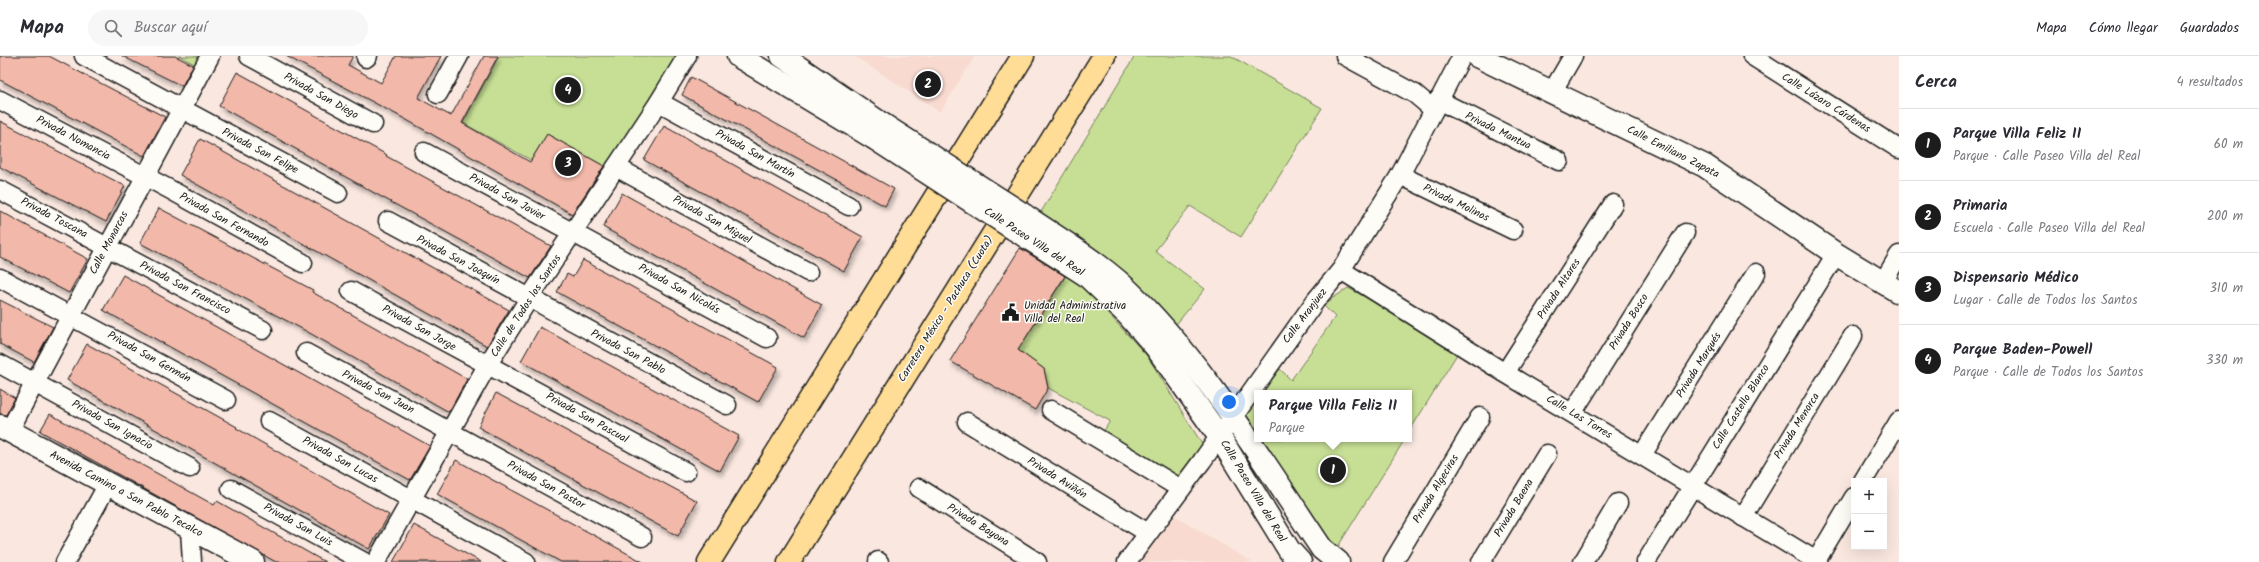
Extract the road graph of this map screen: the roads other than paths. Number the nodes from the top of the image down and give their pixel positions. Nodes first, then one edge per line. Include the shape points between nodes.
1 (84, 56) edge
2 (210, 56) edge
3 (249, 56) edge
4 (459, 56) edge
5 (687, 56) edge
6 (738, 56) edge
7 (782, 56) edge
8 (1023, 56) edge
9 (1104, 56) edge
10 (1345, 56) edge
11 (1462, 56) edge
12 (1477, 56) edge
13 (1574, 56) edge
14 (1752, 56) edge
15 (1552, 92) junction
16 (438, 94) dead end
17 (0, 100) edge
18 (660, 102) junction
19 (1436, 105) junction
20 (182, 108) junction
21 (373, 124) dead end
22 (878, 131) junction
23 (1899, 149) edge
24 (424, 152) dead end
25 (1559, 161) dead end
26 (616, 167) junction
27 (1400, 175) junction
28 (145, 176) junction
29 (0, 190) edge
30 (338, 193) dead end
31 (1613, 204) dead end
32 (849, 206) dead end
33 (388, 221) dead end
34 (1019, 222) junction
35 (1513, 230) dead end
36 (574, 232) junction
37 (1685, 233) dead end
38 (590, 241) joint
39 (108, 247) junction
40 (1836, 254) junction
41 (1899, 255) edge
42 (303, 264) dead end
43 (1341, 270) junction
44 (808, 272) dead end
45 (1756, 273) dead end
46 (0, 278) edge
47 (1891, 287) edge
48 (351, 291) dead end
49 (530, 297) junction
50 (71, 315) junction
51 (263, 330) dead end
52 (1853, 336) dead end
53 (767, 338) dead end
54 (306, 353) dead end
55 (0, 364) edge
56 (488, 364) junction
57 (1505, 373) junction
58 (34, 383) junction
59 (226, 400) dead end
60 (727, 405) dead end
61 (1051, 410) dead end
62 (1573, 412) junction
63 (1233, 417) junction
64 (1480, 417) dead end
65 (269, 421) dead end
66 (1899, 421) edge
67 (966, 422) dead end
68 (5, 429) edge
69 (450, 432) junction
70 (1219, 436) junction
71 (1547, 454) dead end
72 (1642, 455) junction
73 (190, 468) dead end
74 (686, 472) dead end
75 (1865, 478) edge
76 (108, 484) junction
77 (1692, 486) junction
78 (919, 488) dead end
79 (231, 489) dead end
80 (1181, 489) junction
81 (410, 499) junction
82 (1851, 502) edge
83 (1618, 503) dead end
84 (1743, 517) junction
85 (190, 529) junction
86 (1148, 533) junction
87 (642, 537) dead end
88 (246, 560) edge
89 (65, 562) edge
90 (192, 562) edge
91 (364, 562) edge
92 (376, 562) edge
93 (526, 562) edge
94 (709, 562) edge
95 (789, 562) edge
96 (1037, 562) edge
97 (1127, 562) edge
98 (1300, 562) edge
99 (1338, 562) edge
100 (1393, 562) edge
101 (1481, 562) edge
102 (1583, 562) edge
103 (1646, 562) edge
104 (1817, 562) edge

1 - 20 street, Privada San Felipe
2 - 20 street, Calle Monarcas
3 - 21 street, Privada San Diego
4 - 16 street
5 - 18 street, Calle de Todos los Santos
6 - 22 street, Calle Paseo Villa del Real
7 - 22 street, Calle Paseo Villa del Real
8 - 94 highway
9 - 95 highway, Carretera México - Pachuca (Cuota)
10 - 19 street, Privada Mantua
11 - 19 street, Calle Aranjuez
12 - 15 street, Calle Emiliano Zapata
13 - 15 street
14 - 23 street, Calle Lázaro Cárdenas
15 - 40 street, Calle Emiliano Zapata via 1705,166
17 - 28 street, Privada Nomancia
18 - 26 street, Calle de Todos los Santos
18 - 32 street, Privada San Martín
19 - 25 street, Privada Mantua
19 - 27 street, Calle Aranjuez
20 - 28 street, Calle Monarcas
20 - 30 street, Privada San Felipe
22 - 34 street, Calle Paseo Villa del Real, bridge
24 - 36 street, Privada San Javier
26 - 36 street, Calle de Todos los Santos
26 - 44 street, Privada San Miguel
27 - 35 street, Privada Molinos
27 - 43 street, Calle Aranjuez
28 - 39 street, Calle Monarcas
28 - 42 street, Privada San Fernando
29 - 39 street, Privada Toscana
31 - 57 street, Privada Altares
33 - 49 street, Privada San Joaquín
34 - 63 street, Calle Paseo Villa del Real via 1093,261 1135,297 1168,333
34 - 70 street, Calle Paseo Villa del Real via 1086,275 1128,315 1155,346
36 - 38 street, Privada San Javier
36 - 49 street, Calle de Todos los Santos
37 - 62 street, Privada Bosco
38 - 53 street, Privada San Nicolás
39 - 50 street, Calle Monarcas
39 - 51 street, Privada San Francisco
40 - 47 street, Calle Emiliano Zapata
40 - 77 street, Calle Castello Blanco
41 - 47 street
43 - 57 street, Calle Las Torres
43 - 63 street, Calle Aranjuez via 1316,300
45 - 72 street, Privada Marqués
46 - 50 street, Privada San Germán
48 - 56 street, Privada San Jorge
49 - 56 street, Calle de Todos los Santos
49 - 60 street, Privada San Pablo
50 - 58 street, Calle Monarcas
50 - 59 street, Privada San Germán
52 - 84 street, Privada Menorca
54 - 69 street, Privada San Juan
55 - 58 street, Privada San Ignacio
56 - 69 street, Calle de Todos los Santos
56 - 74 street, Privada San Pascual
57 - 62 street, Calle Las Torres
58 - 68 street, Calle Monarcas
58 - 73 street, Privada San Ignacio
61 - 80 street
62 - 72 street, Calle Las Torres
63 - 70 street, Calle Aranjuez
63 - 99 street, Calle Paseo Villa del Real via 1322,549
64 - 100 street, Privada Algeciras
65 - 81 street, Privada San Lucas
66 - 75 street
67 - 86 street, Privada Aviñón
68 - 76 street, Avenida Camino a San Pablo Tecalco
69 - 81 street, Calle de Todos los Santos
69 - 87 street, Privada San Pastor
70 - 80 street, Calle Aranjuez
70 - 98 street, Calle Paseo Villa del Real via 1289,550
71 - 101 street, Privada Baena
72 - 77 street, Calle Las Torres
76 - 85 street, Avenida Camino a San Pablo Tecalco
76 - 89 street
77 - 84 street, Calle Las Torres
77 - 103 street, Calle Castello Blanco
78 - 96 street, Privada Bayona
79 - 91 street, Privada San Luis
80 - 86 street, Calle Aranjuez
81 - 92 street, Calle de Todos los Santos
81 - 93 street, Privada San Lucas
82 - 104 street
83 - 102 street
84 - 104 street, Calle Las Torres
85 - 88 street, Avenida Camino a San Pablo Tecalco
85 - 90 street
86 - 97 street, Calle Aranjuez

